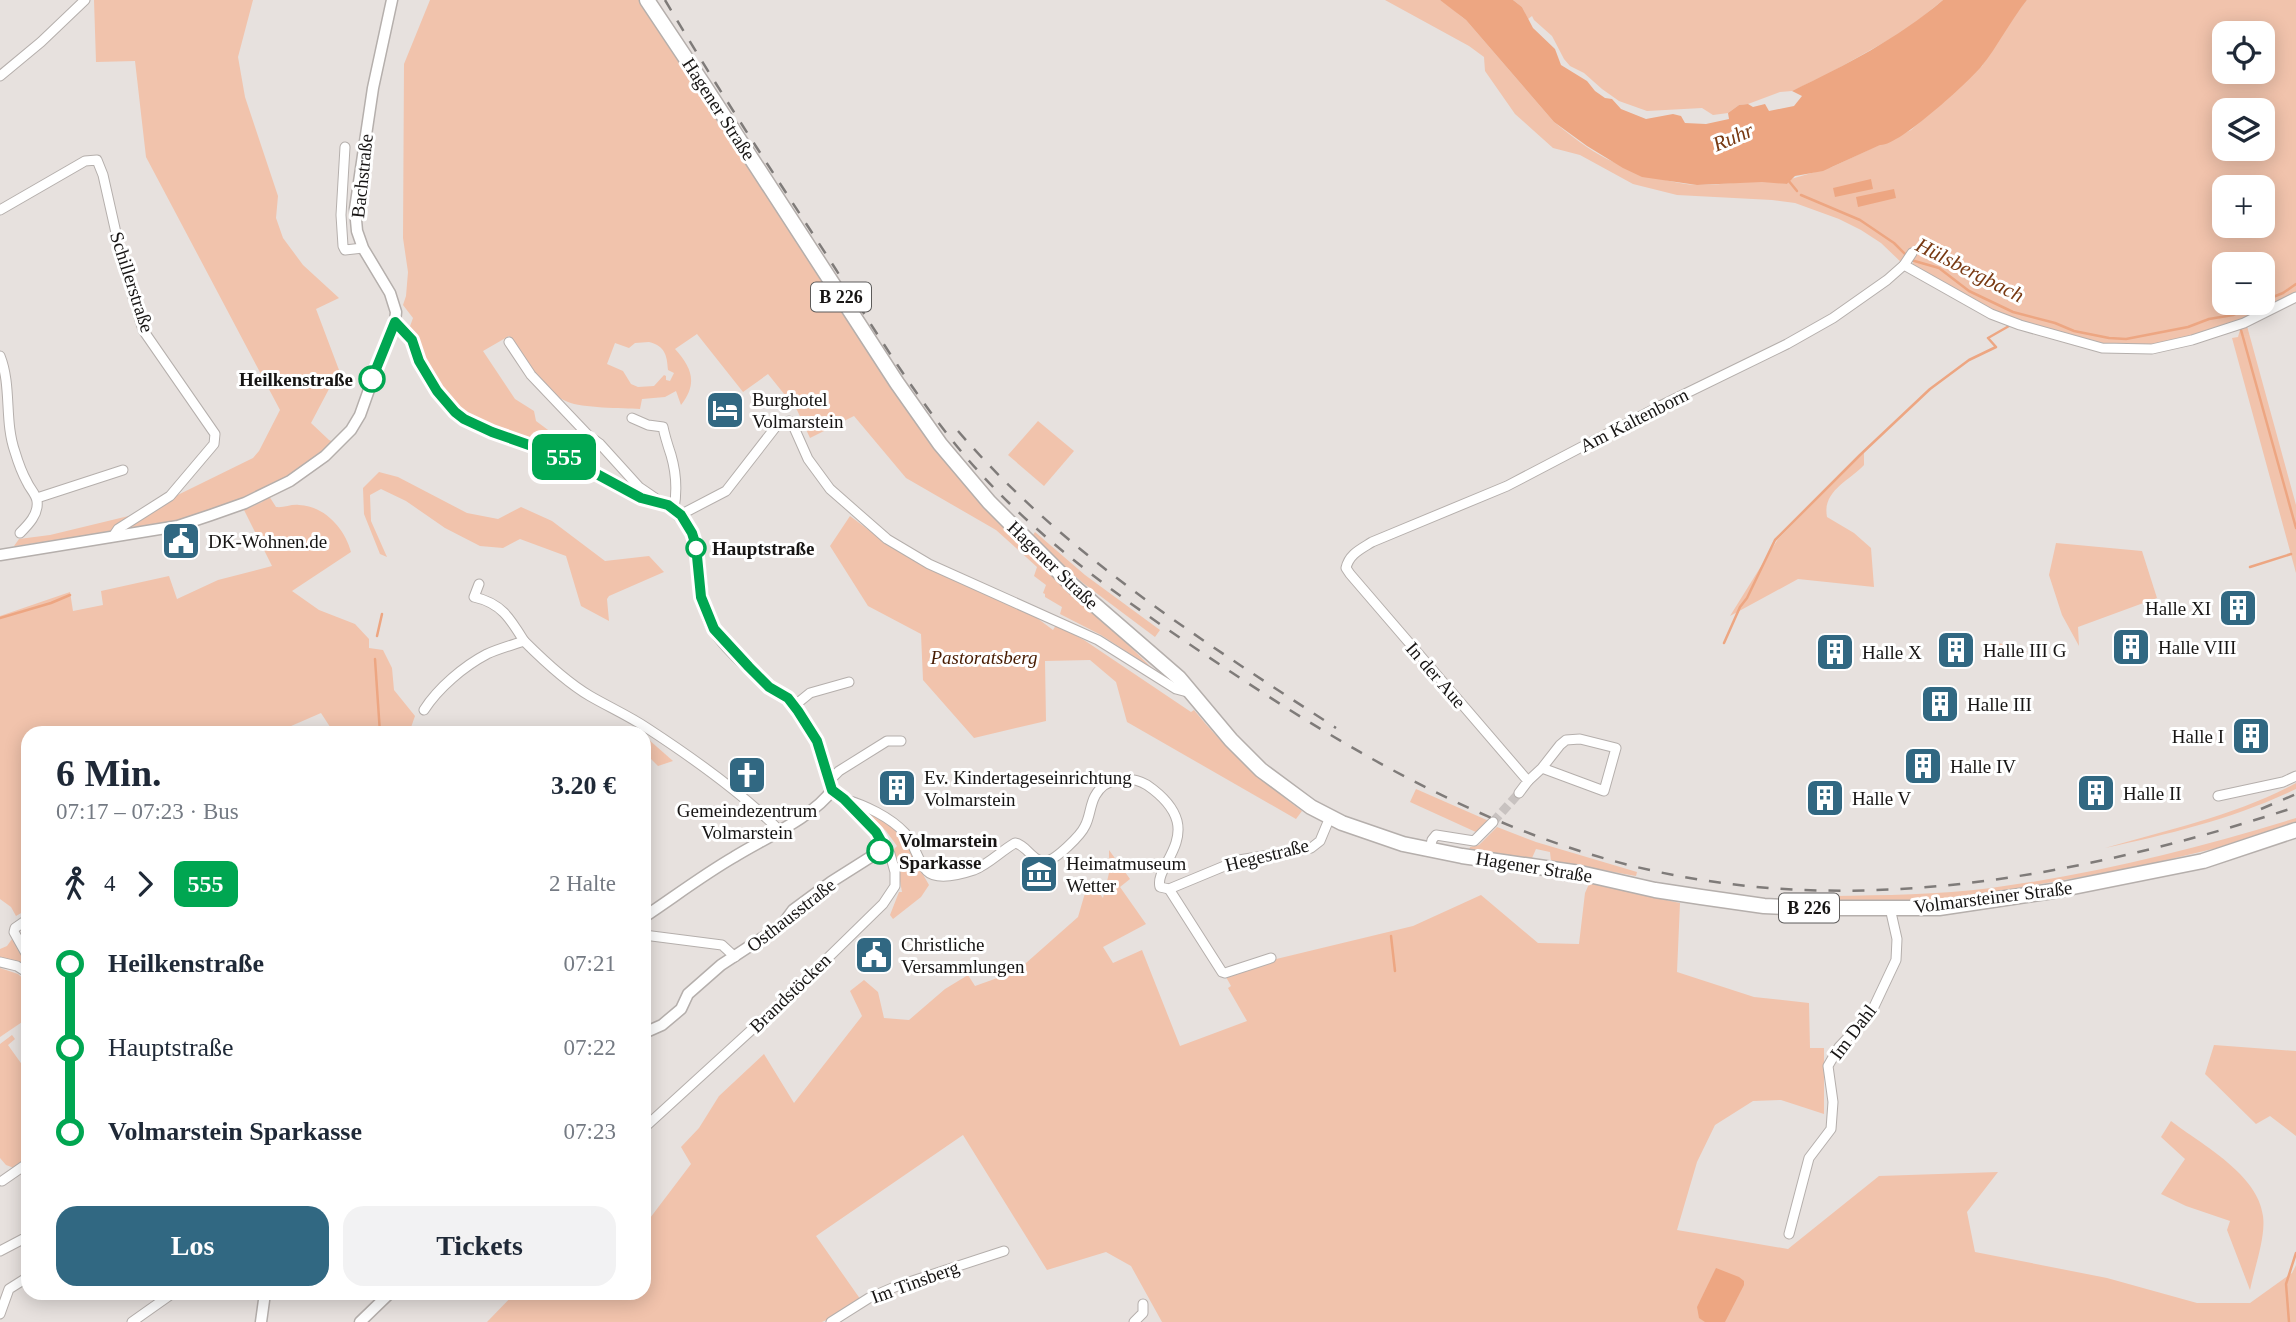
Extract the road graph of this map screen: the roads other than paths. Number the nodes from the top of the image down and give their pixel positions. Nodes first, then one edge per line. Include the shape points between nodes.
1 (85, 0) edge
2 (392, 0) edge
3 (647, 0) edge
4 (0, 76) edge
5 (345, 147) dead end
6 (0, 210) edge
7 (363, 248) junction
8 (1912, 253) dead end
9 (1904, 265) junction
10 (2296, 297) edge
11 (395, 322) junction
12 (509, 342) dead end
13 (0, 356) edge
14 (632, 418) dead end
15 (123, 470) dead end
16 (37, 498) junction
17 (659, 501) junction
18 (677, 512) junction
19 (20, 533) dead end
20 (114, 535) junction
21 (0, 555) edge
22 (1346, 568) joint
23 (479, 584) dead end
24 (524, 641) junction
25 (849, 682) dead end
26 (1193, 693) junction
27 (794, 706) junction
28 (424, 710) dead end
29 (636, 726) edge
30 (651, 736) edge
31 (901, 741) dead end
32 (1542, 768) junction
33 (2296, 776) edge
34 (1528, 781) junction
35 (831, 785) junction
36 (1519, 793) tunnel mouth
37 (2218, 796) dead end
38 (844, 799) junction
39 (1330, 817) junction
40 (1493, 822) tunnel mouth
41 (779, 830) junction
42 (2296, 830) edge
43 (881, 841) junction
44 (1430, 850) junction
45 (1642, 887) joint
46 (1169, 889) junction
47 (1891, 908) junction
48 (651, 912) edge
49 (21, 924) edge
50 (651, 936) edge
51 (21, 944) edge
52 (735, 957) junction
53 (1271, 958) dead end
54 (0, 962) edge
55 (21, 968) edge
56 (651, 1031) edge
57 (651, 1122) edge
58 (21, 1168) edge
59 (2, 1181) dead end
60 (1788, 1234) dead end
61 (21, 1239) edge
62 (0, 1251) edge
63 (1004, 1251) dead end
64 (21, 1282) edge
65 (163, 1300) edge
66 (264, 1300) edge
67 (383, 1300) edge
68 (1143, 1304) dead end
69 (0, 1314) edge
70 (132, 1322) edge
71 (261, 1322) edge
72 (360, 1322) edge
73 (831, 1322) edge
74 (1134, 1322) edge

1 - 4 street
2 - 7 street, Bachstraße via 355,209
3 - 26 main road, Hagener Straße / B 226 via 940,444 1041,556
5 - 7 street via 343,246 345,250
6 - 20 street, Schillerstraße via 85,161 97,160 143,330 215,434 215,444 170,496
7 - 11 street, Bachstraße via 390,293
8 - 9 street, Am Kaltenborn
9 - 10 street via 1991,314 2102,348 2152,349 2192,340 2244,323
9 - 22 street, Am Kaltenborn via 1833,318 1787,344 1507,486 1372,542 1349,559
11 - 17 street, Bachstraße via 412,340 437,391 464,419 569,459 641,498
11 - 20 street via 360,415 325,456 290,481 245,503 178,526
12 - 17 street via 531,375 639,487
13 - 16 street via 14,449
14 - 18 street via 663,427 672,458
15 - 16 street
16 - 19 street via 31,522
17 - 18 street, Bachstraße
18 - 26 street via 726,491 778,424 789,421 830,489 887,539 929,564 1098,640 1176,689
18 - 27 street via 692,533 701,597 714,629 769,687
20 - 21 street
22 - 34 street, In der Aue
23 - 24 street via 474,597 497,606
24 - 28 street via 474,663
24 - 29 street via 587,695
25 - 27 street via 810,693
26 - 39 main road, Hagener Straße / B 226 via 1261,771
27 - 35 street via 817,741
30 - 41 street via 740,795
31 - 35 street via 887,741 839,771
32 - 32 street via 1566,740 1616,748 1604,791
32 - 34 street
33 - 37 street
34 - 36 street
35 - 38 street
35 - 41 street via 827,797
38 - 43 street
38 - 46 street via 894,823 910,838 926,870 946,875 974,870 1014,843 1047,861 1084,830 1099,790 1119,779 1136,779 1163,799 1177,823 1176,845 1159,880 1160,887
39 - 44 main road, Hagener Straße / B 226 via 1382,838
39 - 46 street, Hegestraße via 1320,841 1311,848 1239,860
40 - 44 street via 1474,841 1436,835
41 - 48 street
42 - 47 main road, Volmarsteiner Straße / B 226 via 2203,861 2053,891 1939,908
43 - 52 street, Osthausstraße via 880,851 831,882 793,910 782,925
43 - 57 street, Brandstöcken via 895,872 895,886 883,904
44 - 45 main road, Hagener Straße / B 226
45 - 47 main road, Volmarsteiner Straße / B 226 via 1764,906
46 - 53 street via 1222,972
47 - 60 street, Im Dahl via 1896,960 1871,1013 1828,1066 1831,1129 1809,1158
49 - 51 street via 14,932
50 - 52 street via 722,945
52 - 56 street, Osthausstraße via 688,994 681,1009 663,1025
54 - 55 street
58 - 59 street
61 - 62 street
63 - 73 street, Im Tinsberg via 897,1286
64 - 69 street via 9,1289
65 - 70 street
66 - 71 street
67 - 72 street
68 - 74 street via 1143,1313

